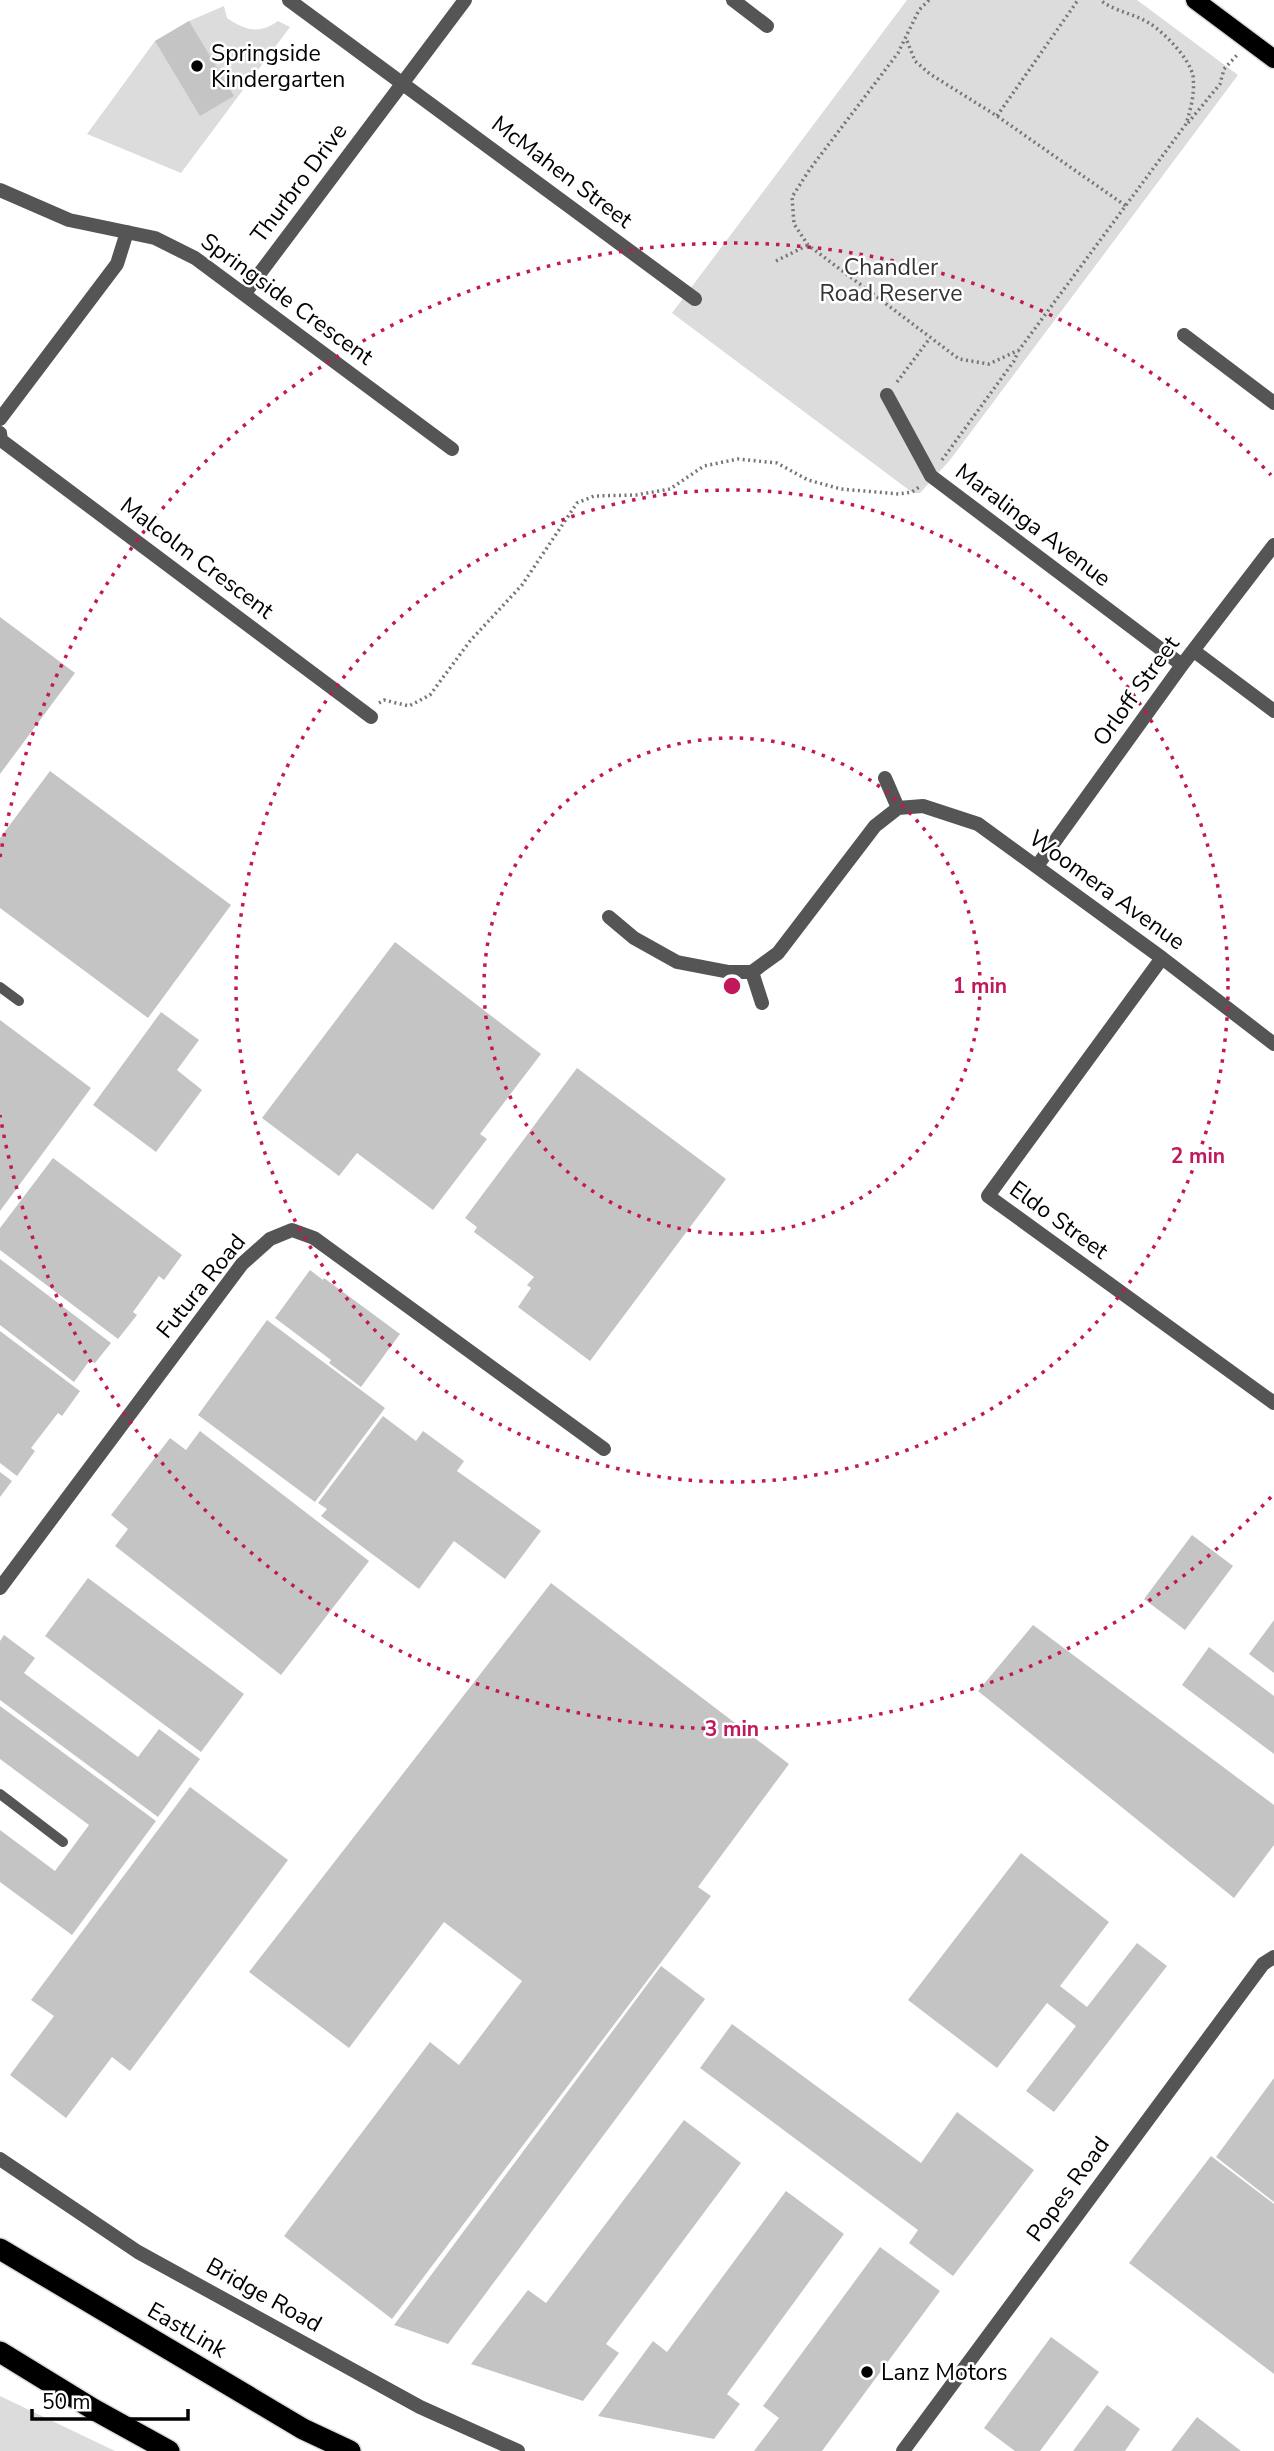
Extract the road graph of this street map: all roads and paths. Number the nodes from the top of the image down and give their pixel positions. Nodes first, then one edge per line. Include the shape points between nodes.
1 (289, 0) edge
2 (465, 0) edge
3 (733, 0) edge
4 (929, 0) edge
5 (1078, 0) edge
6 (1100, 0) edge
7 (1195, 0) edge
8 (767, 26) dead end
9 (906, 39) junction
10 (1250, 41) junction
11 (1274, 59) edge
12 (403, 82) junction
13 (998, 116) junction
14 (1186, 124) junction
15 (0, 190) edge
16 (1126, 206) junction
17 (127, 232) junction
18 (808, 245) junction
19 (776, 261) dead end
20 (245, 293) junction
21 (695, 299) dead end
22 (1184, 335) dead end
23 (930, 338) junction
24 (1019, 350) junction
25 (887, 395) joint
26 (1274, 402) edge
27 (0, 419) edge
28 (0, 433) edge
29 (452, 449) dead end
30 (930, 476) junction
31 (1274, 545) edge
32 (1194, 651) junction
33 (1182, 665) junction
34 (1274, 712) edge
35 (367, 714) joint
36 (885, 778) dead end
37 (898, 808) junction
38 (1037, 866) junction
39 (609, 917) dead end
40 (1162, 958) junction
41 (752, 972) junction
42 (0, 986) edge
43 (19, 1001) dead end
44 (762, 1003) dead end
45 (1274, 1044) edge
46 (1274, 1403) edge
47 (604, 1450) dead end
48 (0, 1588) edge
49 (0, 1794) edge
50 (63, 1842) dead end
51 (1274, 1957) edge
52 (0, 2158) edge
53 (0, 2249) edge
54 (0, 2353) edge
55 (169, 2451) edge
56 (350, 2451) edge
57 (518, 2451) edge
58 (903, 2451) edge

1 - 12 street, McMahen Street
2 - 12 street, Thurbro Drive
3 - 8 street
4 - 9 path via 919,10
5 - 13 path
6 - 14 path via 1148,22 1175,45 1193,74
7 - 10 main road
9 - 13 path via 915,61 930,74
9 - 18 path via 792,197 794,224
10 - 11 main road
10 - 14 path
12 - 20 street, Thurbro Drive
12 - 21 street, McMahen Street
13 - 16 path
14 - 16 path
15 - 17 street, Springside Crescent via 69,220
16 - 24 path
17 - 20 street, Springside Crescent via 155,238 195,258
17 - 27 street via 117,264
18 - 19 path
18 - 23 path
20 - 29 street, Springside Crescent
22 - 26 street
23 - 24 path via 959,359 989,364
23 - 25 path
24 - 30 path
25 - 30 street, Maralinga Avenue
28 - 35 street, Malcolm Crescent via 1,440
30 - 33 street, Maralinga Avenue
30 - 35 path via 912,492 899,494 841,489 808,480 777,463 738,459 704,466 670,488 594,496 576,503 523,585 470,641 430,695 409,706 384,700
31 - 32 street, Orloff Street
32 - 33 street, Orloff Street
32 - 34 street
33 - 38 street, Orloff Street
36 - 37 street
37 - 38 street, Woomera Avenue via 923,806 978,824
37 - 41 street via 874,826 778,953
38 - 40 street, Woomera Avenue
39 - 41 street via 634,938 677,962
40 - 45 street, Woomera Avenue
40 - 46 street, Eldo Street via 988,1196
41 - 44 street
42 - 43 lane
47 - 48 street, Futura Road via 314,1238 292,1230 270,1239 242,1264
49 - 50 lane
51 - 58 street, Popes Road via 1262,1964
52 - 57 street, Bridge Road via 138,2252 420,2407
53 - 56 highway, EastLink via 303,2429
54 - 55 highway

